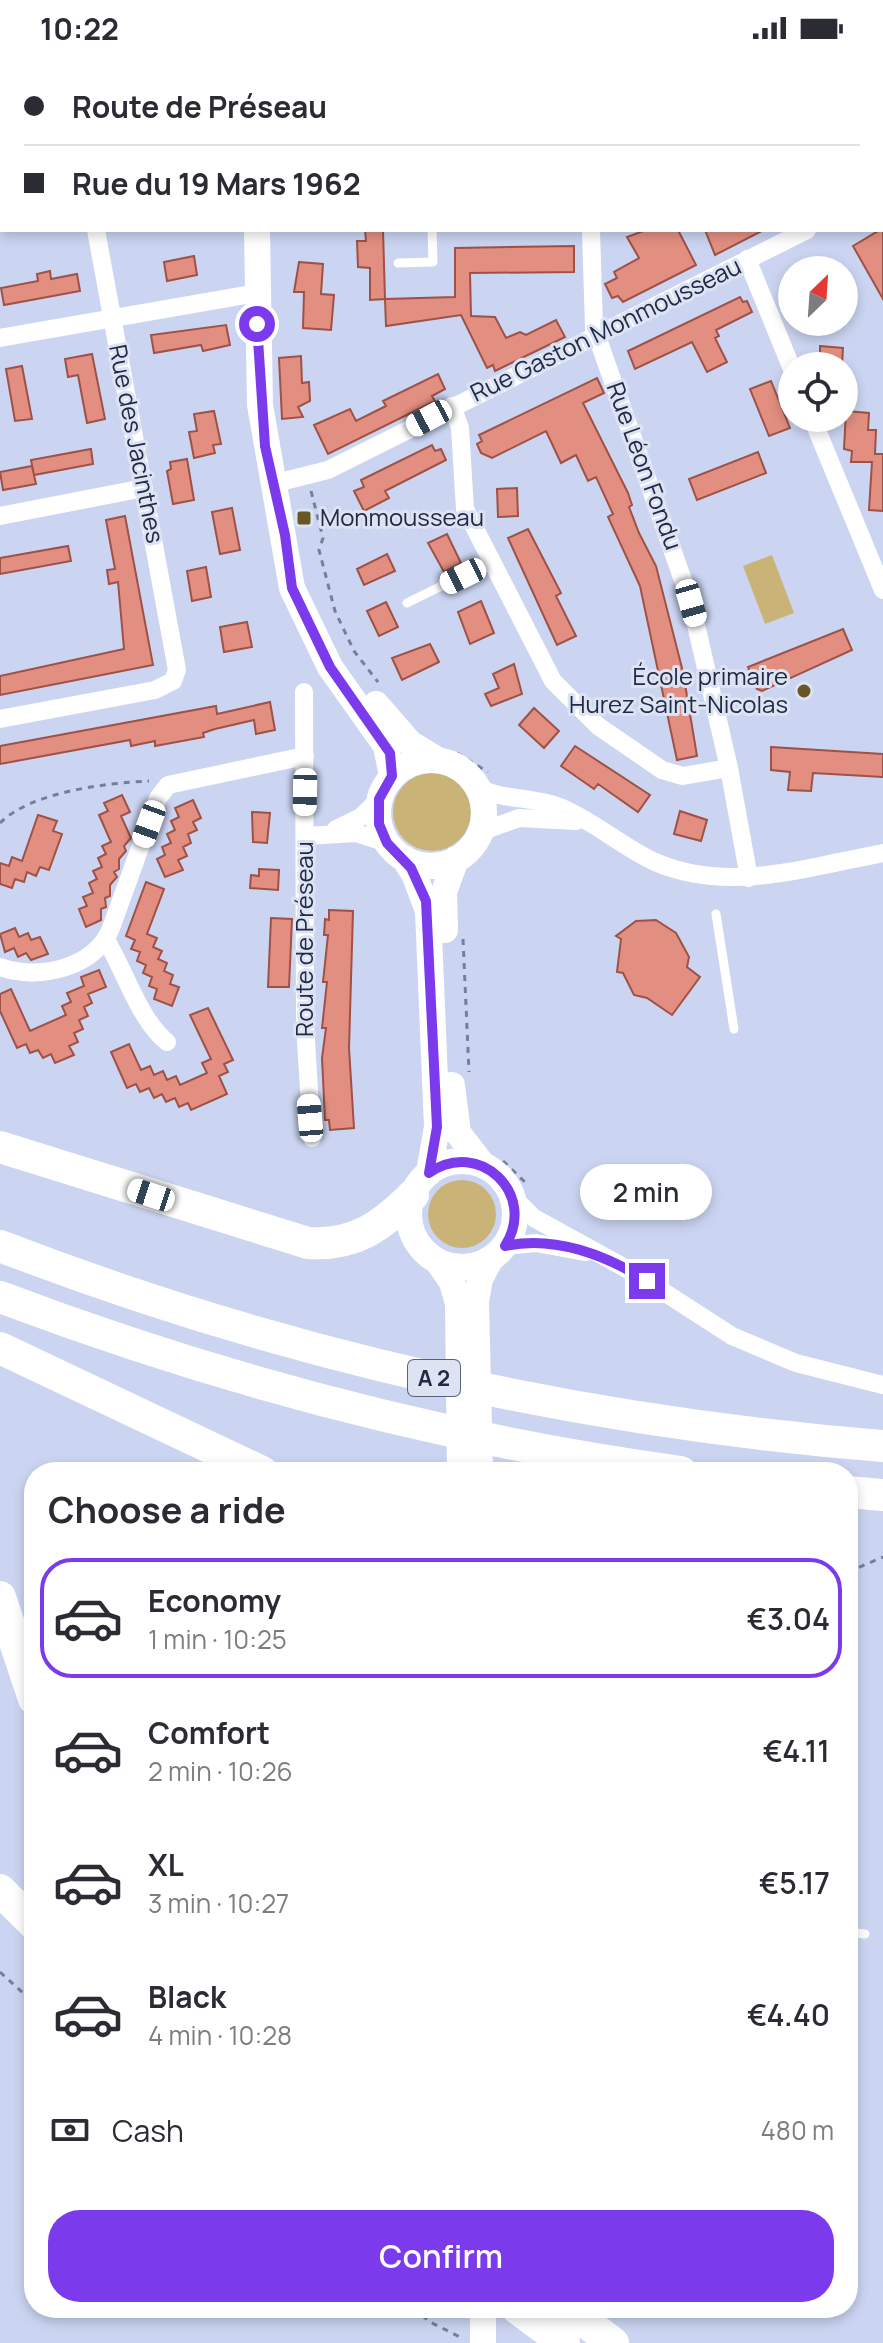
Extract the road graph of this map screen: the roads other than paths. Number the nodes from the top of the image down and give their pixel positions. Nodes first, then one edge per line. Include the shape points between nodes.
1 (96, 232) edge
2 (257, 232) edge
3 (432, 232) edge
4 (591, 232) edge
5 (803, 232) edge
6 (747, 259) junction
7 (398, 263) dead end
8 (257, 293) junction
9 (112, 316) junction
10 (596, 336) junction
11 (0, 338) edge
12 (785, 352) edge
13 (452, 406) junction
14 (818, 432) edge
15 (272, 484) junction
16 (144, 488) junction
17 (0, 516) edge
18 (285, 535) junction
19 (490, 562) junction
20 (883, 590) edge
21 (407, 603) dead end
22 (304, 692) dead end
23 (0, 719) edge
24 (445, 755) junction
25 (305, 756) junction
26 (729, 768) junction
27 (392, 776) junction
28 (485, 781) junction
29 (379, 799) junction
30 (591, 824) junction
31 (329, 832) junction
32 (480, 832) junction
33 (305, 836) junction
34 (396, 851) junction
35 (883, 853) edge
36 (456, 859) junction
37 (749, 878) junction
38 (716, 914) dead end
39 (106, 940) junction
40 (0, 967) edge
41 (734, 1029) dead end
42 (167, 1042) dead end
43 (312, 1138) dead end
44 (0, 1147) edge
45 (488, 1159) junction
46 (421, 1184) junction
47 (522, 1194) junction
48 (0, 1246) edge
49 (498, 1253) junction
50 (611, 1260) junction
51 (438, 1262) junction
52 (0, 1297) edge
53 (467, 1328) junction
54 (0, 1348) edge
55 (883, 1385) edge
56 (883, 1446) edge
57 (239, 1462) edge
58 (460, 1462) edge
59 (479, 1462) edge
60 (623, 1462) edge
61 (858, 1493) edge
62 (883, 1495) edge
63 (0, 1597) edge
64 (24, 1669) edge
65 (0, 1890) edge
66 (24, 1914) edge
67 (858, 1933) edge
68 (865, 1934) dead end
69 (481, 2318) edge
70 (530, 2318) edge
71 (580, 2318) edge
72 (475, 2342) edge
73 (564, 2343) edge
74 (613, 2343) edge

1 - 9 street, Rue des Jacinthes
2 - 8 main road
3 - 7 lane via 433,262
4 - 10 street, Rue Léon Fondu
5 - 6 street, Rue Gaston Monmousseau
6 - 10 street, Rue Gaston Monmousseau
6 - 12 street
8 - 9 street
8 - 15 main road via 260,405
9 - 11 street
9 - 16 street, Rue des Jacinthes
10 - 13 street, Rue Gaston Monmousseau
10 - 26 street, Rue Léon Fondu via 687,589
13 - 15 street, Rue Gaston Monmousseau via 328,470
13 - 19 street via 460,428 463,504
14 - 20 street
15 - 18 main road
16 - 17 street
16 - 23 street, Rue des Jacinthes via 176,676 162,688
18 - 24 main road via 346,666 410,743
18 - 27 main road via 301,611 338,681 390,753
19 - 21 lane
19 - 26 street via 547,671 587,717 669,774
22 - 25 street, Route de Préseau
24 - 27 main road via 408,764
24 - 28 main road
25 - 33 street, Route de Préseau
25 - 39 street via 168,785 158,798
26 - 37 street, Rue Léon Fondu
27 - 29 main road
28 - 30 street via 497,795 554,805
28 - 32 main road
29 - 31 street via 361,817
29 - 34 main road via 379,824
30 - 32 street via 528,817
30 - 37 street via 673,868 709,877
31 - 33 street
31 - 34 street via 362,834
32 - 36 main road
33 - 43 street, Route de Préseau via 305,1025
34 - 36 main road via 432,866
34 - 46 main road via 414,874 428,911 437,1127
35 - 37 street
36 - 45 main road via 443,901 453,1109 458,1133
38 - 41 lane
39 - 40 street via 90,954 49,972 23,974
39 - 42 street via 152,1030
44 - 46 highway via 308,1243 359,1237 384,1222
45 - 46 main road via 454,1161
45 - 47 main road
46 - 51 main road via 409,1212 413,1236
47 - 49 main road via 515,1225
47 - 50 street via 534,1218
48 - 56 highway, A 2 via 205,1318 393,1369 644,1418
49 - 50 street via 544,1243
49 - 51 main road via 461,1268
49 - 53 main road via 478,1286
50 - 55 street via 745,1342 814,1368
51 - 53 main road
52 - 60 highway, A 2 via 149,1350 308,1397 495,1440
53 - 58 main road
53 - 59 main road
54 - 57 highway
61 - 62 highway
63 - 64 highway
65 - 66 highway
67 - 68 lane
69 - 72 main road
70 - 73 highway
71 - 74 highway

